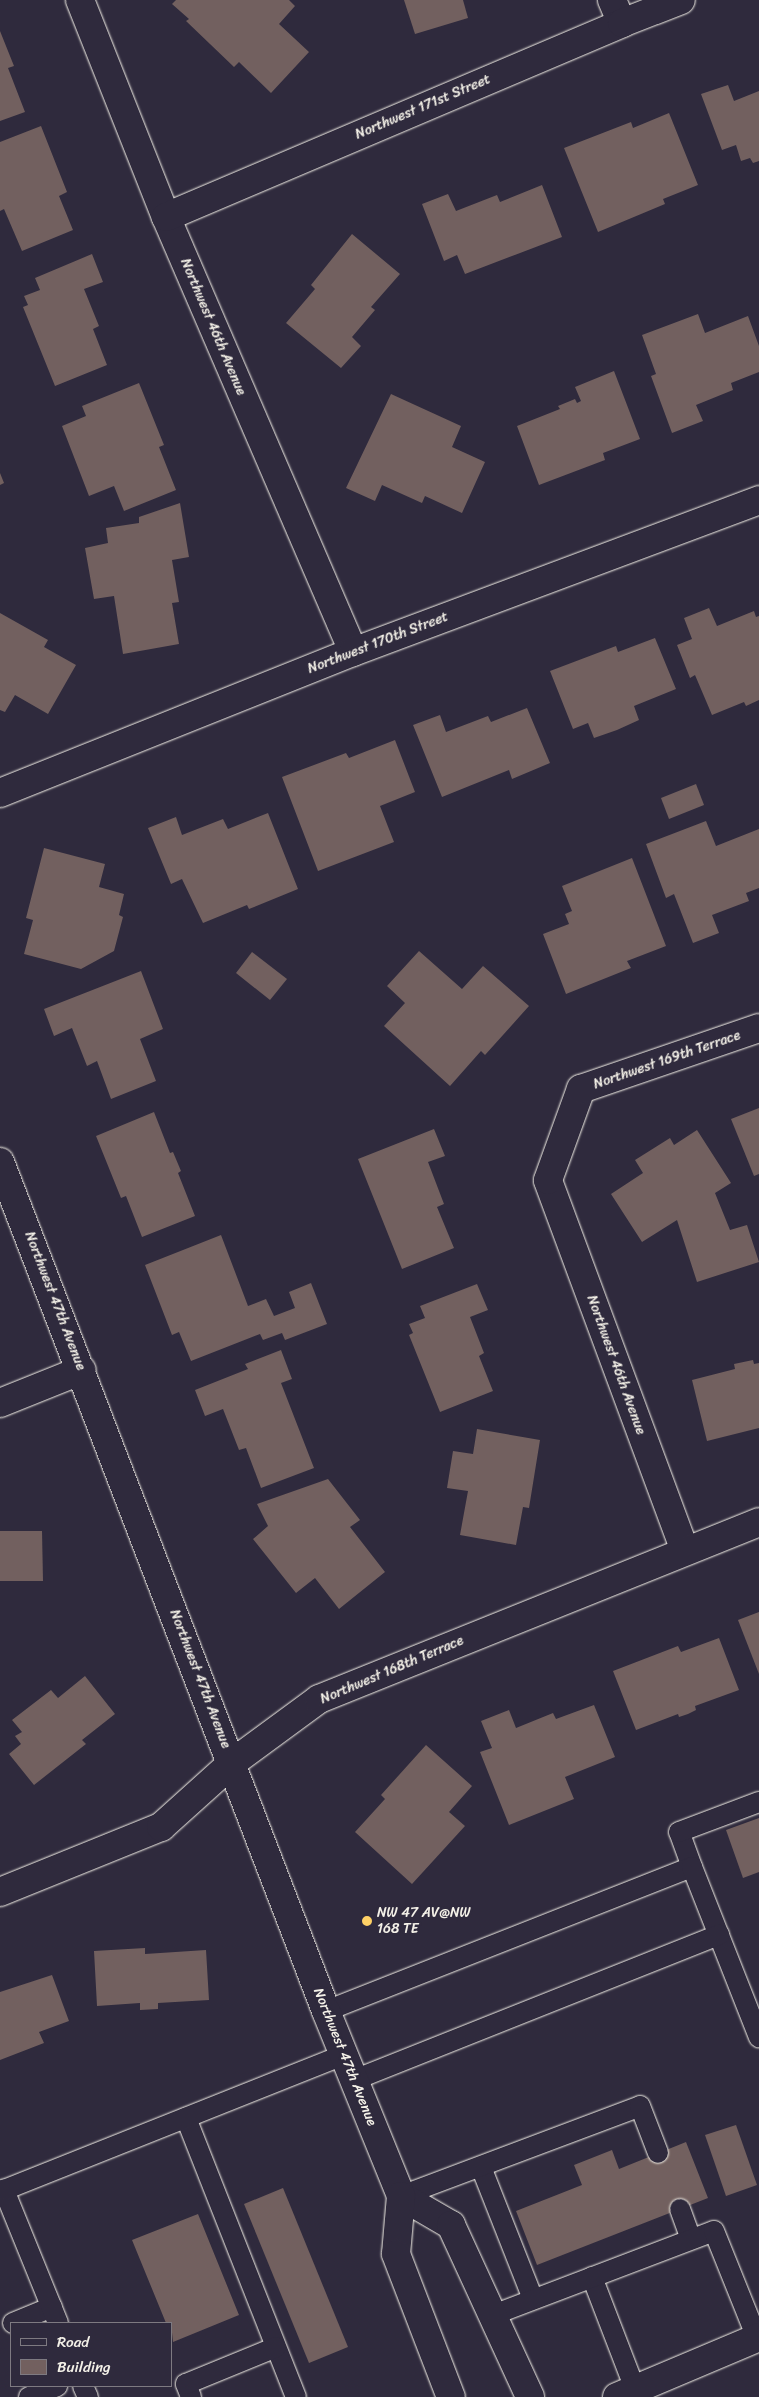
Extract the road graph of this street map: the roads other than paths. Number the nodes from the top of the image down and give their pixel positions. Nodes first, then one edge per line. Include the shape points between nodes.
1 (80, 0) edge
2 (682, 0) edge
3 (617, 11) edge
4 (166, 217) junction
5 (759, 500) edge
6 (353, 652) junction
7 (0, 793) edge
8 (759, 1028) edge
9 (0, 1162) edge
10 (548, 1180) joint
11 (82, 1370) junction
12 (0, 1402) edge
13 (759, 1522) edge
14 (685, 1551) junction
15 (232, 1763) junction
16 (759, 1802) edge
17 (692, 1866) junction
18 (0, 1892) edge
19 (719, 1935) junction
20 (326, 2011) junction
21 (759, 2036) edge
22 (349, 2067) junction
23 (186, 2118) junction
24 (658, 2153) dead end
25 (481, 2167) junction
26 (401, 2196) junction
27 (680, 2209) dead end
28 (691, 2239) junction
29 (592, 2277) junction
30 (533, 2300) junction
31 (55, 2315) edge
32 (493, 2315) junction
33 (22, 2322) edge
34 (758, 2337) edge
35 (276, 2347) junction
36 (54, 2387) edge
37 (626, 2393) edge
38 (29, 2397) edge
39 (191, 2397) edge
40 (296, 2397) edge
41 (451, 2397) edge
42 (530, 2397) edge

1 - 4 street, Northwest 46th Avenue
2 - 3 street, Northwest 171st Street
3 - 4 street, Northwest 171st Street
4 - 6 street, Northwest 46th Avenue
5 - 6 street, Northwest 170th Street
6 - 7 street, Northwest 170th Street
8 - 10 street, Northwest 169th Terrace via 581,1089
9 - 11 street, Northwest 47th Avenue
10 - 14 street, Northwest 46th Avenue
11 - 12 street
11 - 15 street, Northwest 47th Avenue
13 - 14 street, Northwest 168th Terrace
14 - 15 street, Northwest 168th Terrace via 319,1699
15 - 18 street, Northwest 168th Terrace via 161,1827
15 - 20 street, Northwest 47th Avenue
16 - 17 lane via 679,1832
17 - 19 lane
17 - 20 lane
19 - 21 lane
19 - 22 lane
20 - 22 street, Northwest 47th Avenue
22 - 23 lane
22 - 26 street, Northwest 47th Avenue
23 - 31 lane via 4,2190
23 - 35 lane
24 - 25 lane via 640,2106
25 - 26 lane
25 - 30 lane
26 - 32 street via 451,2225
26 - 41 street, Northwest 47th Avenue via 396,2254
27 - 28 lane
28 - 29 lane
28 - 34 lane via 714,2231
29 - 30 lane
29 - 37 lane
30 - 32 lane
31 - 33 lane
32 - 42 street
34 - 37 street
35 - 39 lane via 186,2384
35 - 40 lane
36 - 38 lane

